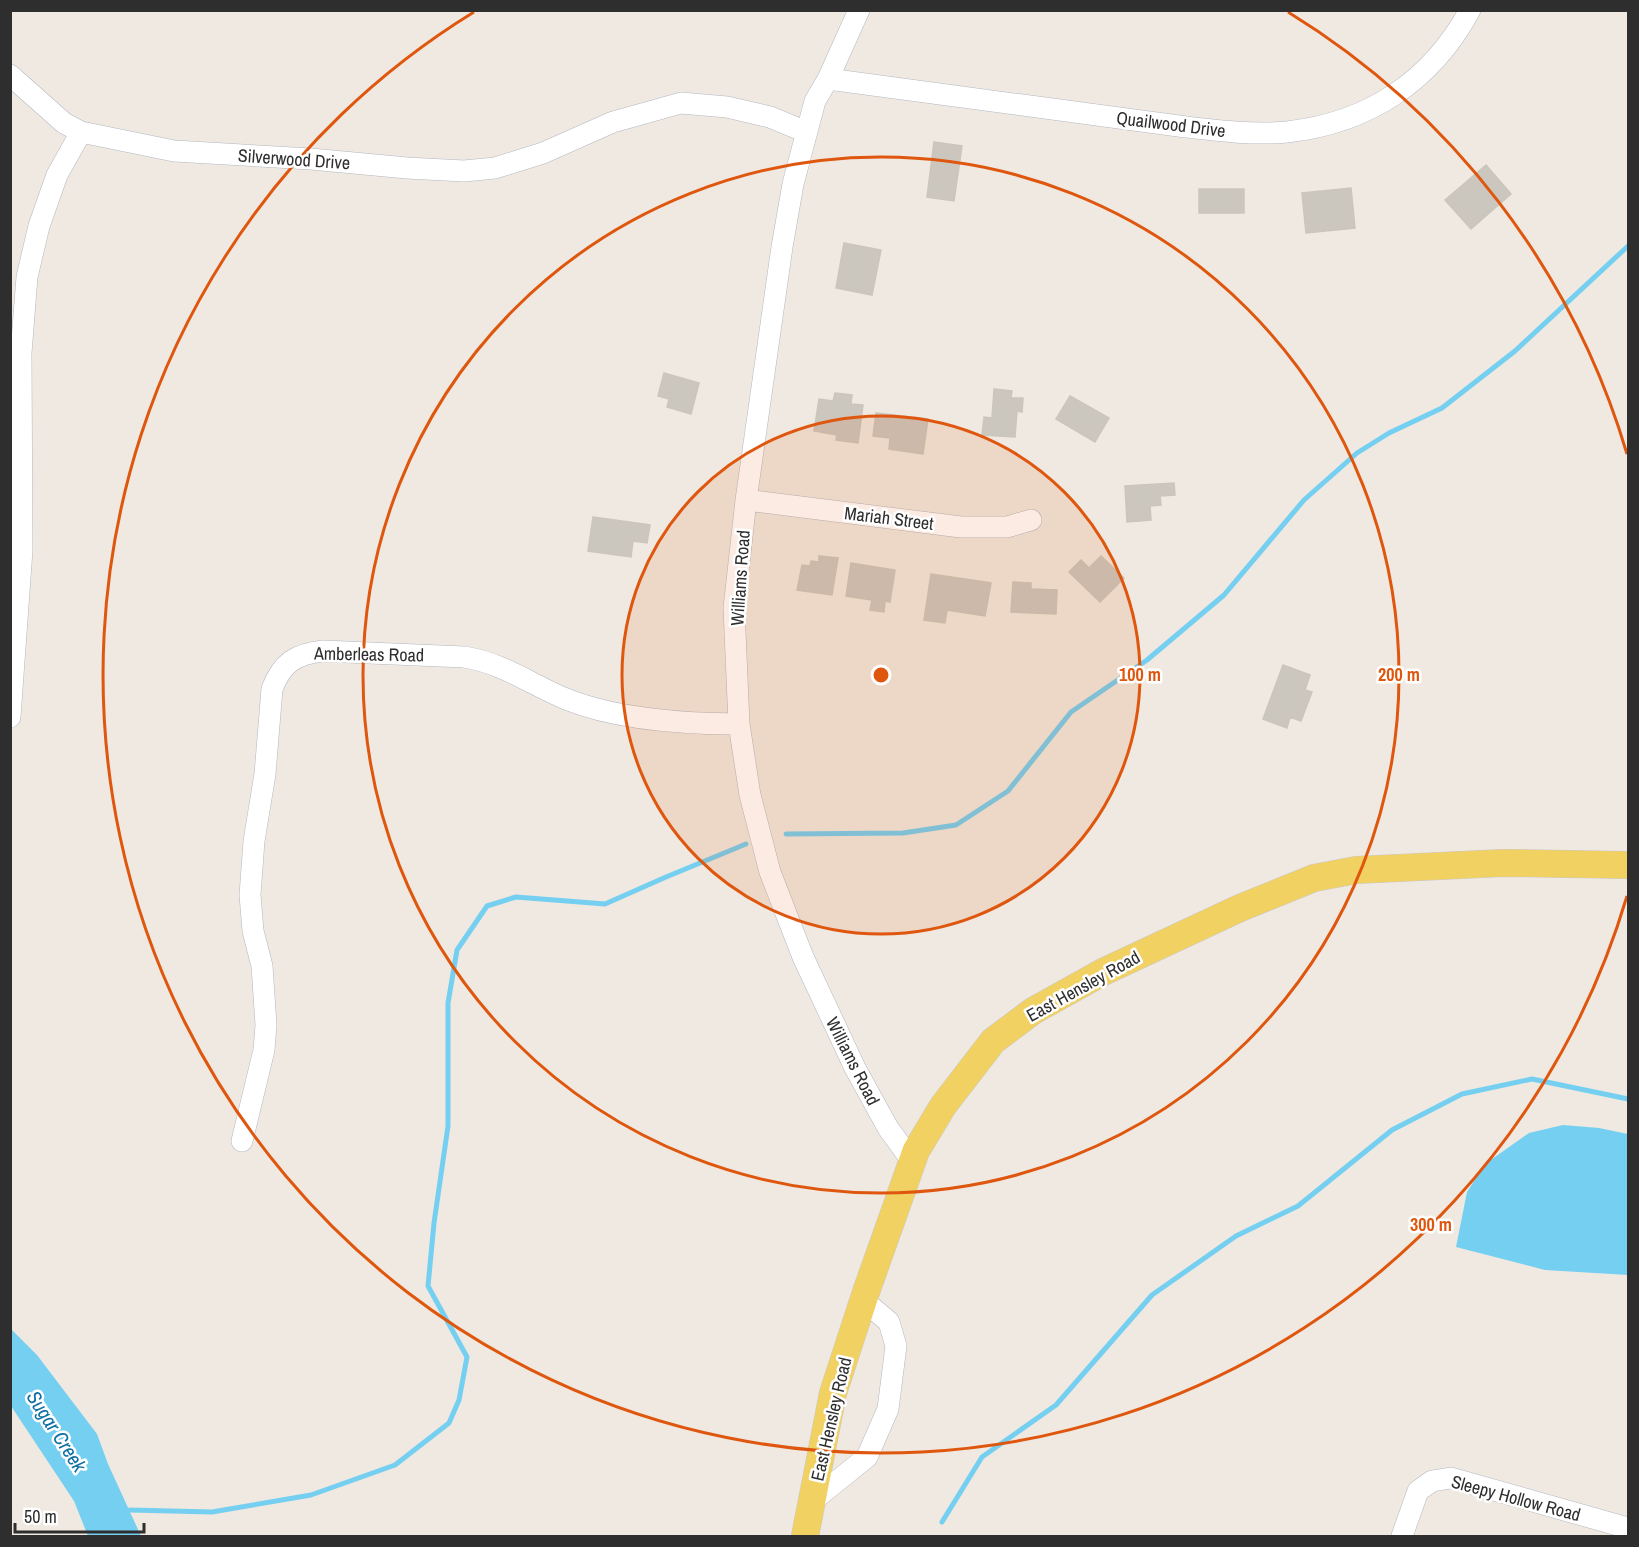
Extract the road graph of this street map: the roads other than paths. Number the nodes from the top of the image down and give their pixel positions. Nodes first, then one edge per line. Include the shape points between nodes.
1 (859, 10) edge
2 (1470, 10) edge
3 (10, 75) edge
4 (828, 79) junction
5 (81, 132) junction
6 (806, 132) junction
7 (746, 500) junction
8 (1031, 520) dead end
9 (16, 550) edge
10 (10, 717) edge
11 (739, 724) junction
12 (1629, 865) edge
13 (242, 1142) dead end
14 (912, 1161) junction
15 (863, 1300) junction
16 (812, 1502) junction
17 (1629, 1528) edge
18 (805, 1536) edge
19 (1402, 1536) edge

1 - 4 street, Williams Road
2 - 4 street, Quailwood Drive via 1457,35 1431,65 1392,98 1351,117 1286,132 1240,133 1186,127
3 - 5 street, Silverwood Drive via 63,123
4 - 6 street, Williams Road via 815,101
5 - 6 street, Silverwood Drive via 174,151 464,171 495,168 543,153 613,122 681,103 770,117
5 - 9 street via 57,175 27,277
6 - 7 street, Williams Road via 782,247
7 - 8 street, Mariah Street via 961,527 1007,527
7 - 11 street, Williams Road via 734,608
9 - 10 street
11 - 13 street, Amberleas Road via 706,724 587,706 481,659 323,651 291,660 272,689 265,774 254,841 250,918 262,966 266,1025 264,1050
11 - 14 street, Williams Road via 750,795 770,872 803,957 855,1068 888,1128
12 - 14 main road, East Hensley Road via 1503,863 1356,870 1314,878 1240,908 1103,972 1033,1011 993,1041 943,1106
14 - 15 main road, East Hensley Road
15 - 16 main road, East Hensley Road via 833,1394
15 - 16 street via 889,1322 896,1346 888,1409 867,1457
16 - 18 main road, East Hensley Road
17 - 19 street, Sleepy Hollow Road via 1451,1478 1432,1481 1418,1491

